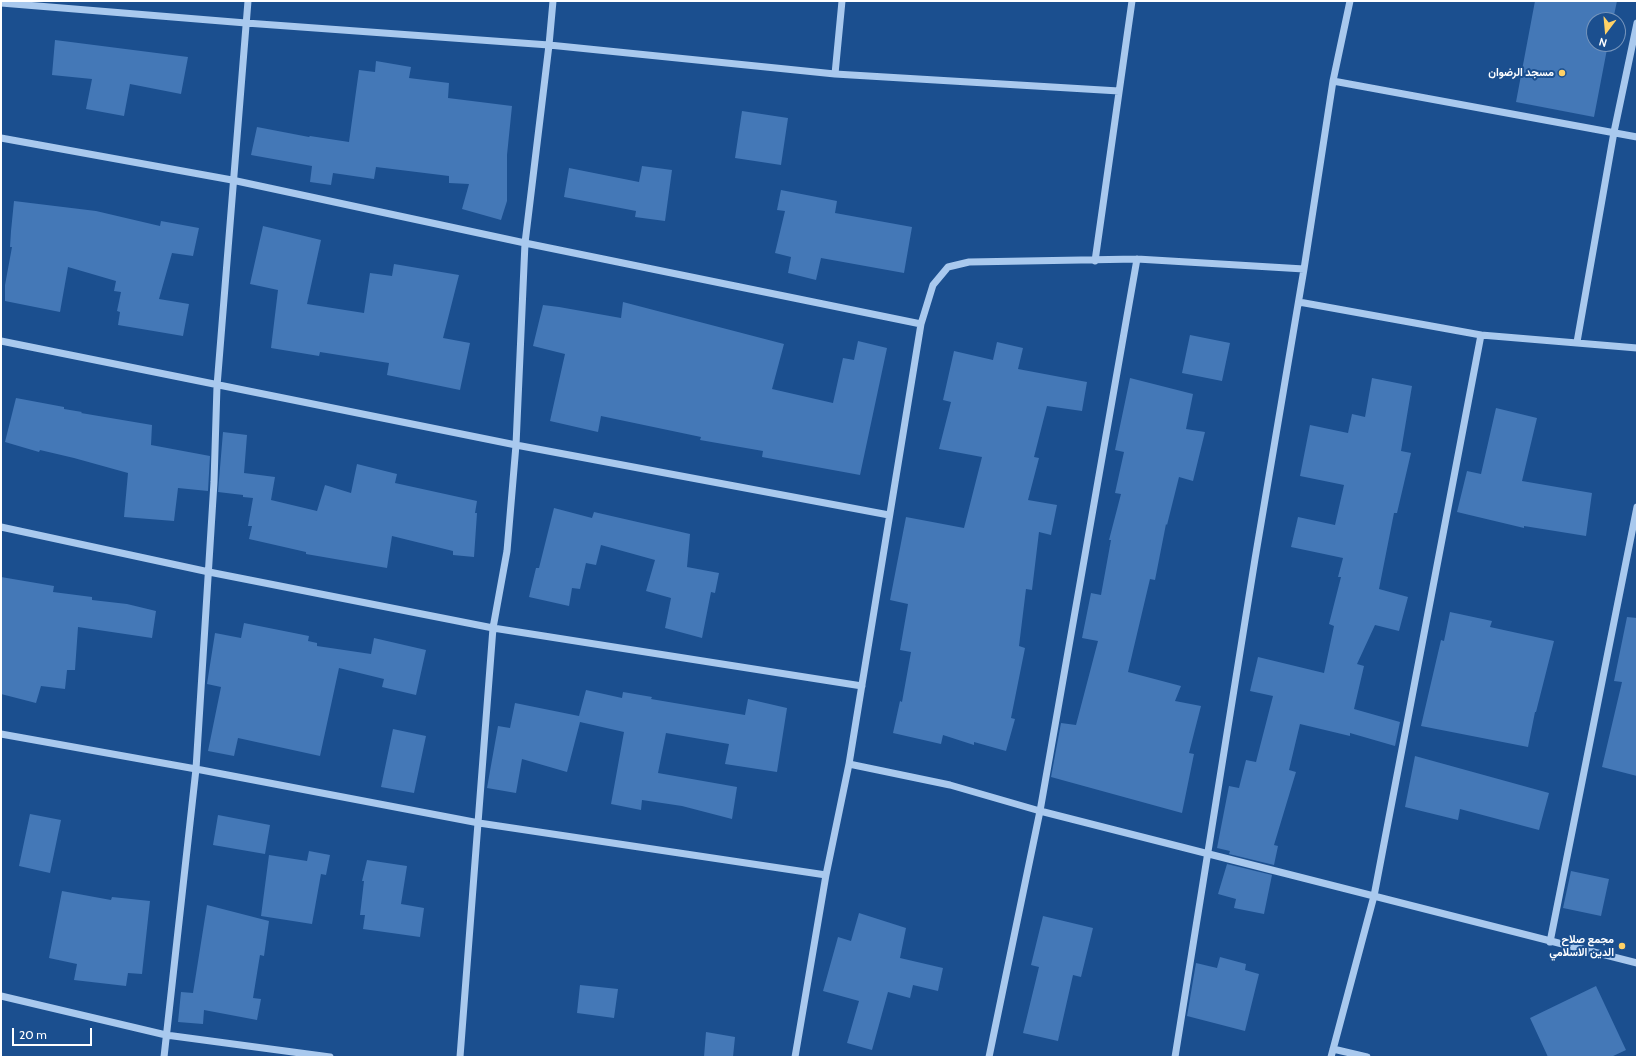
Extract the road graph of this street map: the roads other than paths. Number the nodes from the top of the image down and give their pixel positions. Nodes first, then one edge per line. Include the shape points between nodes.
1 (248, 1) edge
2 (553, 1) edge
3 (842, 1) edge
4 (1132, 1) edge
5 (1350, 1) edge
6 (1, 3) edge
7 (246, 23) junction
8 (1637, 23) edge
9 (549, 45) junction
10 (835, 74) junction
11 (1333, 81) junction
12 (1119, 91) junction
13 (1614, 132) junction
14 (1637, 137) edge
15 (1, 138) edge
16 (232, 180) junction
17 (525, 243) junction
18 (1137, 259) junction
19 (1095, 261) junction
20 (1304, 269) junction
21 (1299, 302) junction
22 (921, 324) junction
23 (1481, 335) junction
24 (1, 341) edge
25 (1577, 342) junction
26 (1637, 348) edge
27 (217, 386) junction
28 (516, 445) junction
29 (1637, 507) edge
30 (889, 515) junction
31 (1, 527) edge
32 (209, 572) junction
33 (493, 628) junction
34 (862, 686) junction
35 (1, 734) edge
36 (849, 764) junction
37 (196, 769) junction
38 (1040, 811) junction
39 (479, 823) junction
40 (1209, 854) junction
41 (826, 876) junction
42 (1374, 896) junction
43 (1550, 942) junction
44 (1637, 964) edge
45 (1, 996) edge
46 (166, 1036) junction
47 (1334, 1049) junction
48 (164, 1057) edge
49 (330, 1057) edge
50 (460, 1057) edge
51 (795, 1057) edge
52 (989, 1057) edge
53 (1175, 1057) edge
54 (1331, 1057) edge
55 (1367, 1057) edge

1 - 7 street
2 - 9 street
3 - 10 street
4 - 12 street
5 - 11 street
6 - 7 street
7 - 9 street
7 - 16 street
8 - 13 street
9 - 10 street
9 - 17 street
10 - 12 street
11 - 13 street
11 - 20 street
12 - 19 street
13 - 14 street
13 - 25 street
15 - 16 street
16 - 17 street
16 - 27 street
17 - 22 street
17 - 28 street
18 - 19 street
18 - 20 street
18 - 38 street
19 - 22 street via 969,262 948,267 933,285
20 - 21 street
21 - 23 street
21 - 40 street via 1255,559
22 - 30 street
23 - 25 street
23 - 42 street
24 - 27 street
25 - 26 street
27 - 28 street
27 - 32 street
28 - 30 street
28 - 33 street via 507,551
29 - 43 street
30 - 34 street
31 - 32 street
32 - 33 street
32 - 37 street
33 - 34 street
33 - 39 street
34 - 36 street
35 - 37 street
36 - 38 street via 950,785
36 - 41 street
37 - 39 street
37 - 46 street
38 - 40 street
38 - 52 street
39 - 41 street
39 - 50 street
40 - 42 street
40 - 53 street
41 - 51 street
42 - 43 street
42 - 47 street
43 - 44 street
45 - 46 street
46 - 48 street
46 - 49 street
47 - 54 street
47 - 55 street

